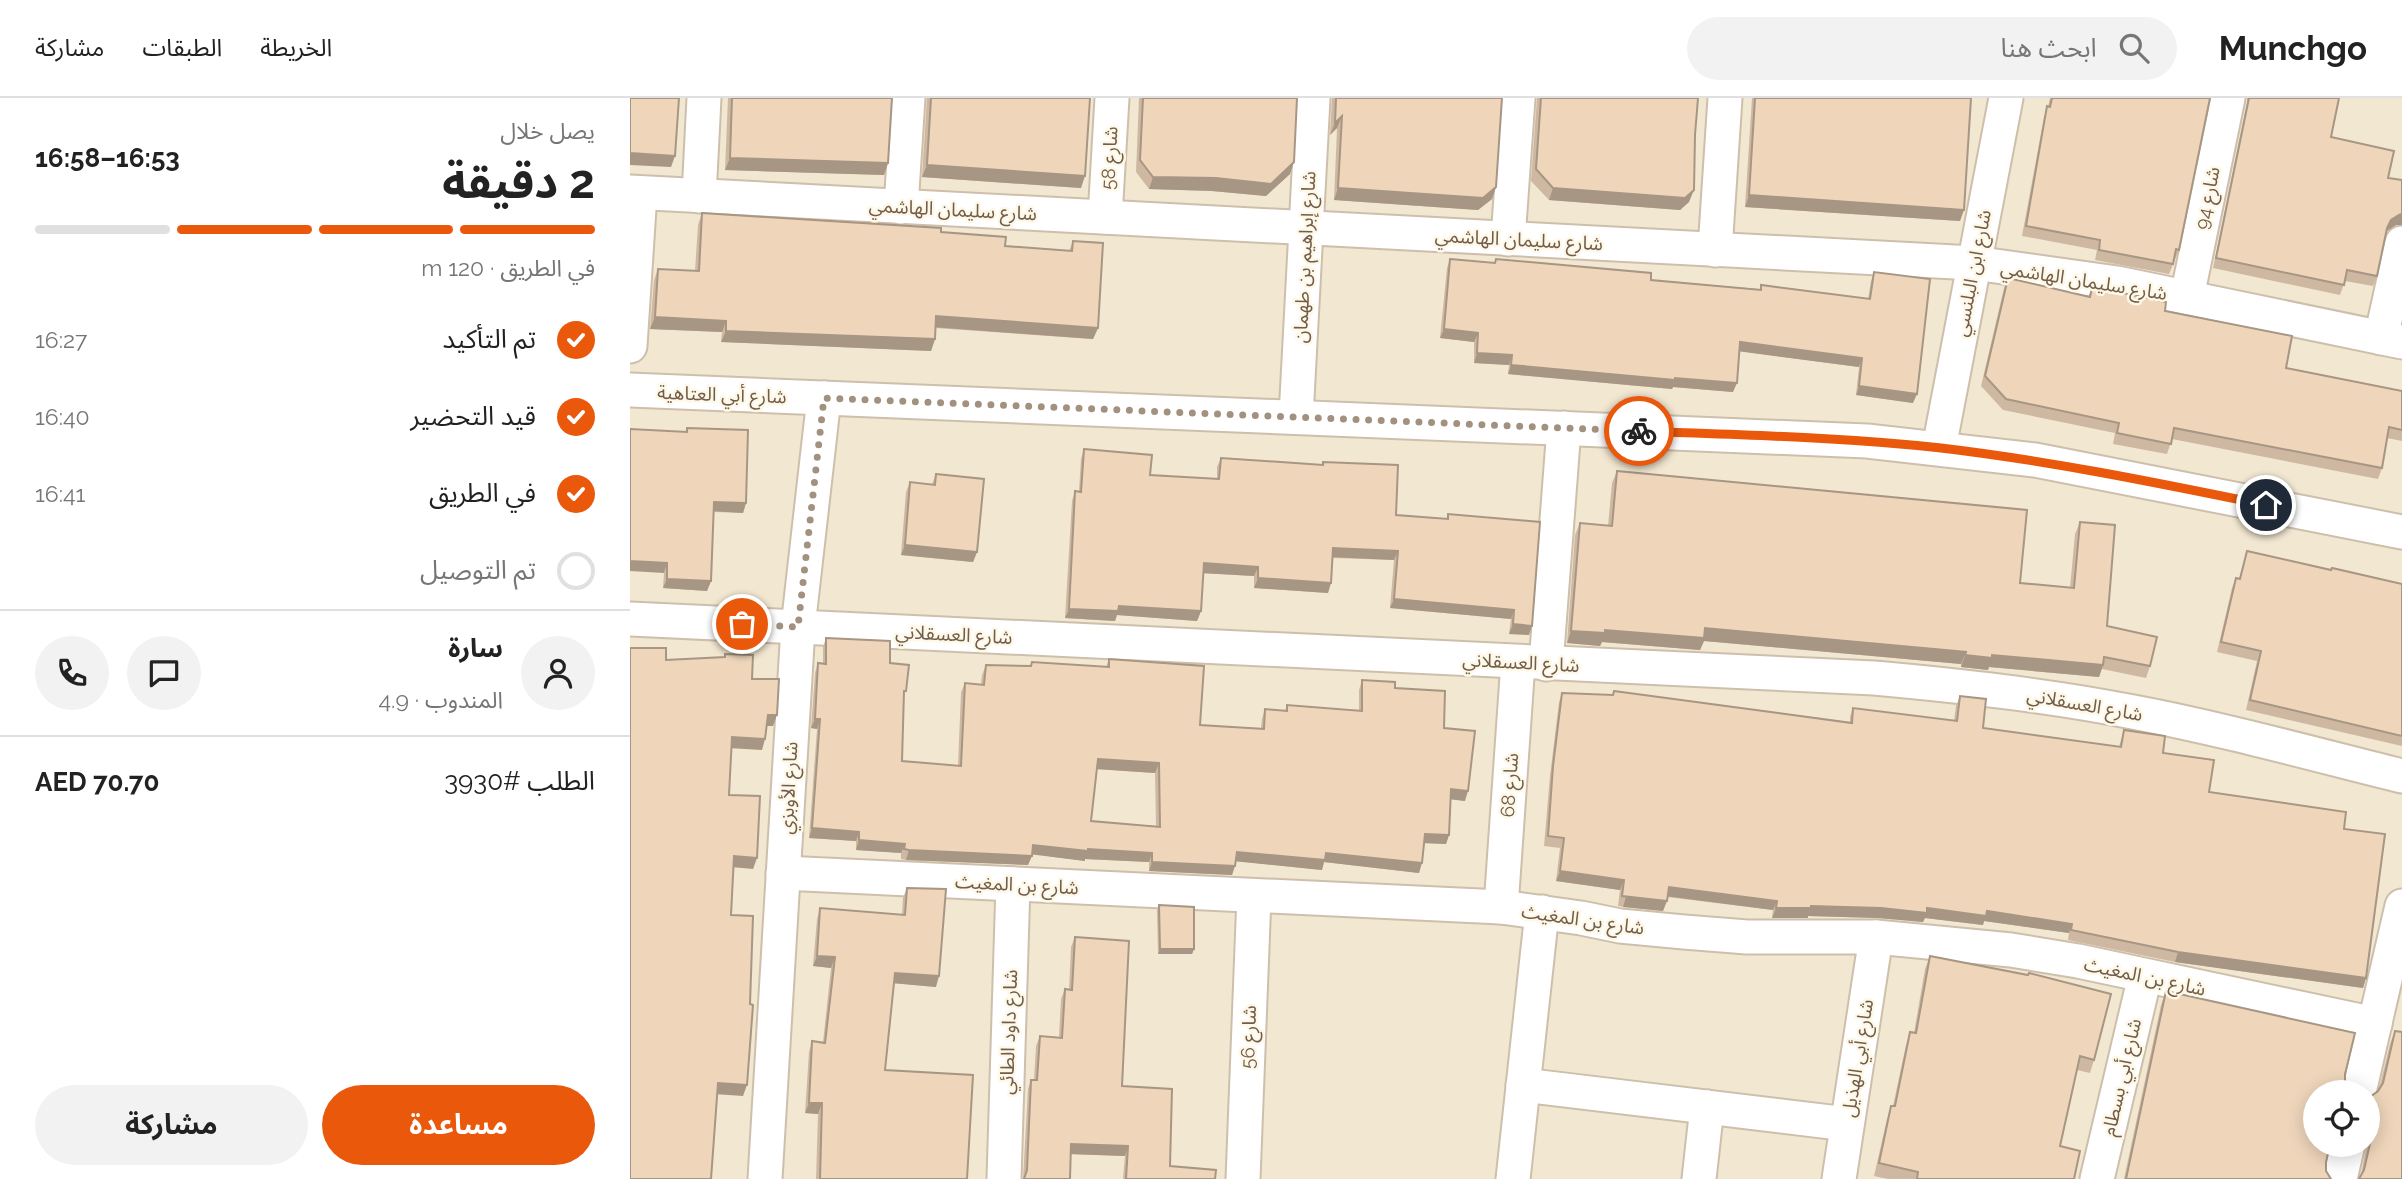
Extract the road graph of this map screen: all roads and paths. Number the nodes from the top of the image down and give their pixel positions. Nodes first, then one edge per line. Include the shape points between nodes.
1 (704, 98) edge
2 (908, 98) edge
3 (1112, 98) edge
4 (1313, 98) edge
5 (1518, 98) edge
6 (1725, 98) edge
7 (2006, 98) edge
8 (2228, 98) edge
9 (635, 192) edge
10 (699, 195) junction
11 (901, 207) junction
12 (1105, 217) junction
13 (1306, 228) junction
14 (1508, 239) junction
15 (2402, 243) edge
16 (1715, 250) junction
17 (1974, 263) junction
18 (2187, 297) junction
19 (2392, 340) edge
20 (630, 346) edge
21 (630, 390) edge
22 (824, 398) junction
23 (1296, 416) junction
24 (1564, 428) junction
25 (1938, 448) junction
26 (2402, 532) edge
27 (630, 619) edge
28 (798, 627) junction
29 (1532, 663) junction
30 (2402, 776) edge
31 (783, 873) junction
32 (1013, 884) junction
33 (1254, 895) junction
34 (2402, 906) edge
35 (1501, 907) junction
36 (1542, 912) junction
37 (1876, 937) junction
38 (2145, 976) junction
39 (2375, 1024) junction
40 (2363, 1080) edge
41 (1523, 1085) junction
42 (1707, 1107) junction
43 (1847, 1125) junction
44 (2344, 1157) edge
45 (765, 1179) edge
46 (1004, 1179) edge
47 (1243, 1179) edge
48 (1513, 1179) edge
49 (1699, 1179) edge
50 (1839, 1179) edge
51 (2097, 1179) edge
52 (2340, 1179) edge

1 - 10 street
2 - 11 street
3 - 12 street, شارع 58
4 - 13 street, شارع إبراهيم بن طهمان
5 - 14 street
6 - 16 street
7 - 17 street, شارع ابن البلنسي
8 - 18 street, شارع 94
9 - 10 street, شارع سليمان الهاشمي
9 - 20 street
10 - 11 street, شارع سليمان الهاشمي
11 - 12 street, شارع سليمان الهاشمي
12 - 13 street, شارع سليمان الهاشمي
13 - 14 street, شارع سليمان الهاشمي
13 - 23 street, شارع إبراهيم بن طهمان
14 - 16 street, شارع سليمان الهاشمي
15 - 19 street
16 - 17 street, شارع سليمان الهاشمي
17 - 18 street, شارع سليمان الهاشمي
17 - 25 street, شارع ابن البلنسي
18 - 19 street, شارع سليمان الهاشمي
21 - 22 street, شارع أبي العتاهية
22 - 23 street, شارع أبي العتاهية
22 - 28 street, شارع الأوبزي
23 - 24 street, شارع أبي العتاهية
24 - 25 street, شارع أبي العتاهية
24 - 29 street, شارع 68
25 - 26 street, شارع أبي العتاهية via 2035,460
27 - 28 street, شارع العسقلاني
28 - 29 street, شارع العسقلاني
28 - 31 street, شارع الأوبزي
29 - 30 street, شارع العسقلاني via 1874,678 2047,697 2218,730
29 - 35 street, شارع 68
31 - 32 street, شارع بن المغيث
31 - 45 street, شارع الأوبزي
32 - 33 street, شارع بن المغيث
32 - 46 street, شارع داود الطائي
33 - 35 street, شارع بن المغيث
33 - 47 street, شارع 56
34 - 39 street
35 - 36 street, شارع بن المغيث
36 - 37 street, شارع بن المغيث via 1620,926 1747,937
36 - 41 street
37 - 38 street, شارع بن المغيث via 2011,950
37 - 43 street, شارع أبي الهذيل
38 - 39 street, شارع بن المغيث
38 - 51 street, شارع أبي بسطام
39 - 40 street
41 - 42 street
41 - 48 street
42 - 43 street
42 - 49 street
43 - 50 street, شارع أبي الهذيل
44 - 52 street

